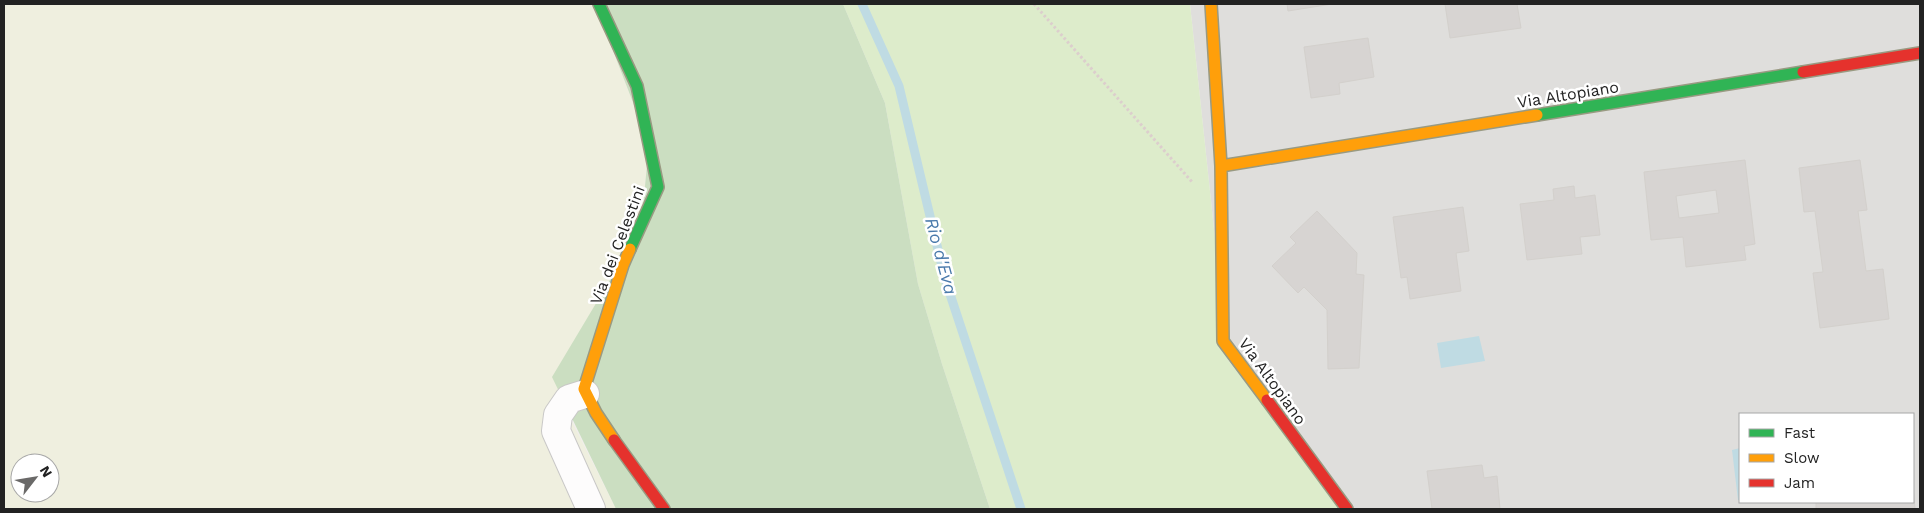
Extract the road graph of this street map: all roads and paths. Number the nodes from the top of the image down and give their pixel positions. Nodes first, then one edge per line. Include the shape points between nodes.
1 (599, 4) edge
2 (1034, 4) edge
3 (1211, 4) edge
4 (1920, 53) edge
5 (1221, 166) junction
6 (1222, 215) junction
7 (585, 394) junction
8 (590, 509) edge
9 (664, 509) edge
10 (1347, 509) edge

1 - 7 street, Via dei Celestini via 637,86 658,188 623,265
2 - 6 path
3 - 5 street, Via Altopiano
4 - 5 street, Via Altopiano
5 - 6 street, Via Altopiano
6 - 10 street, Via Altopiano via 1223,341
7 - 8 street via 569,399 558,415 556,431
7 - 9 street

